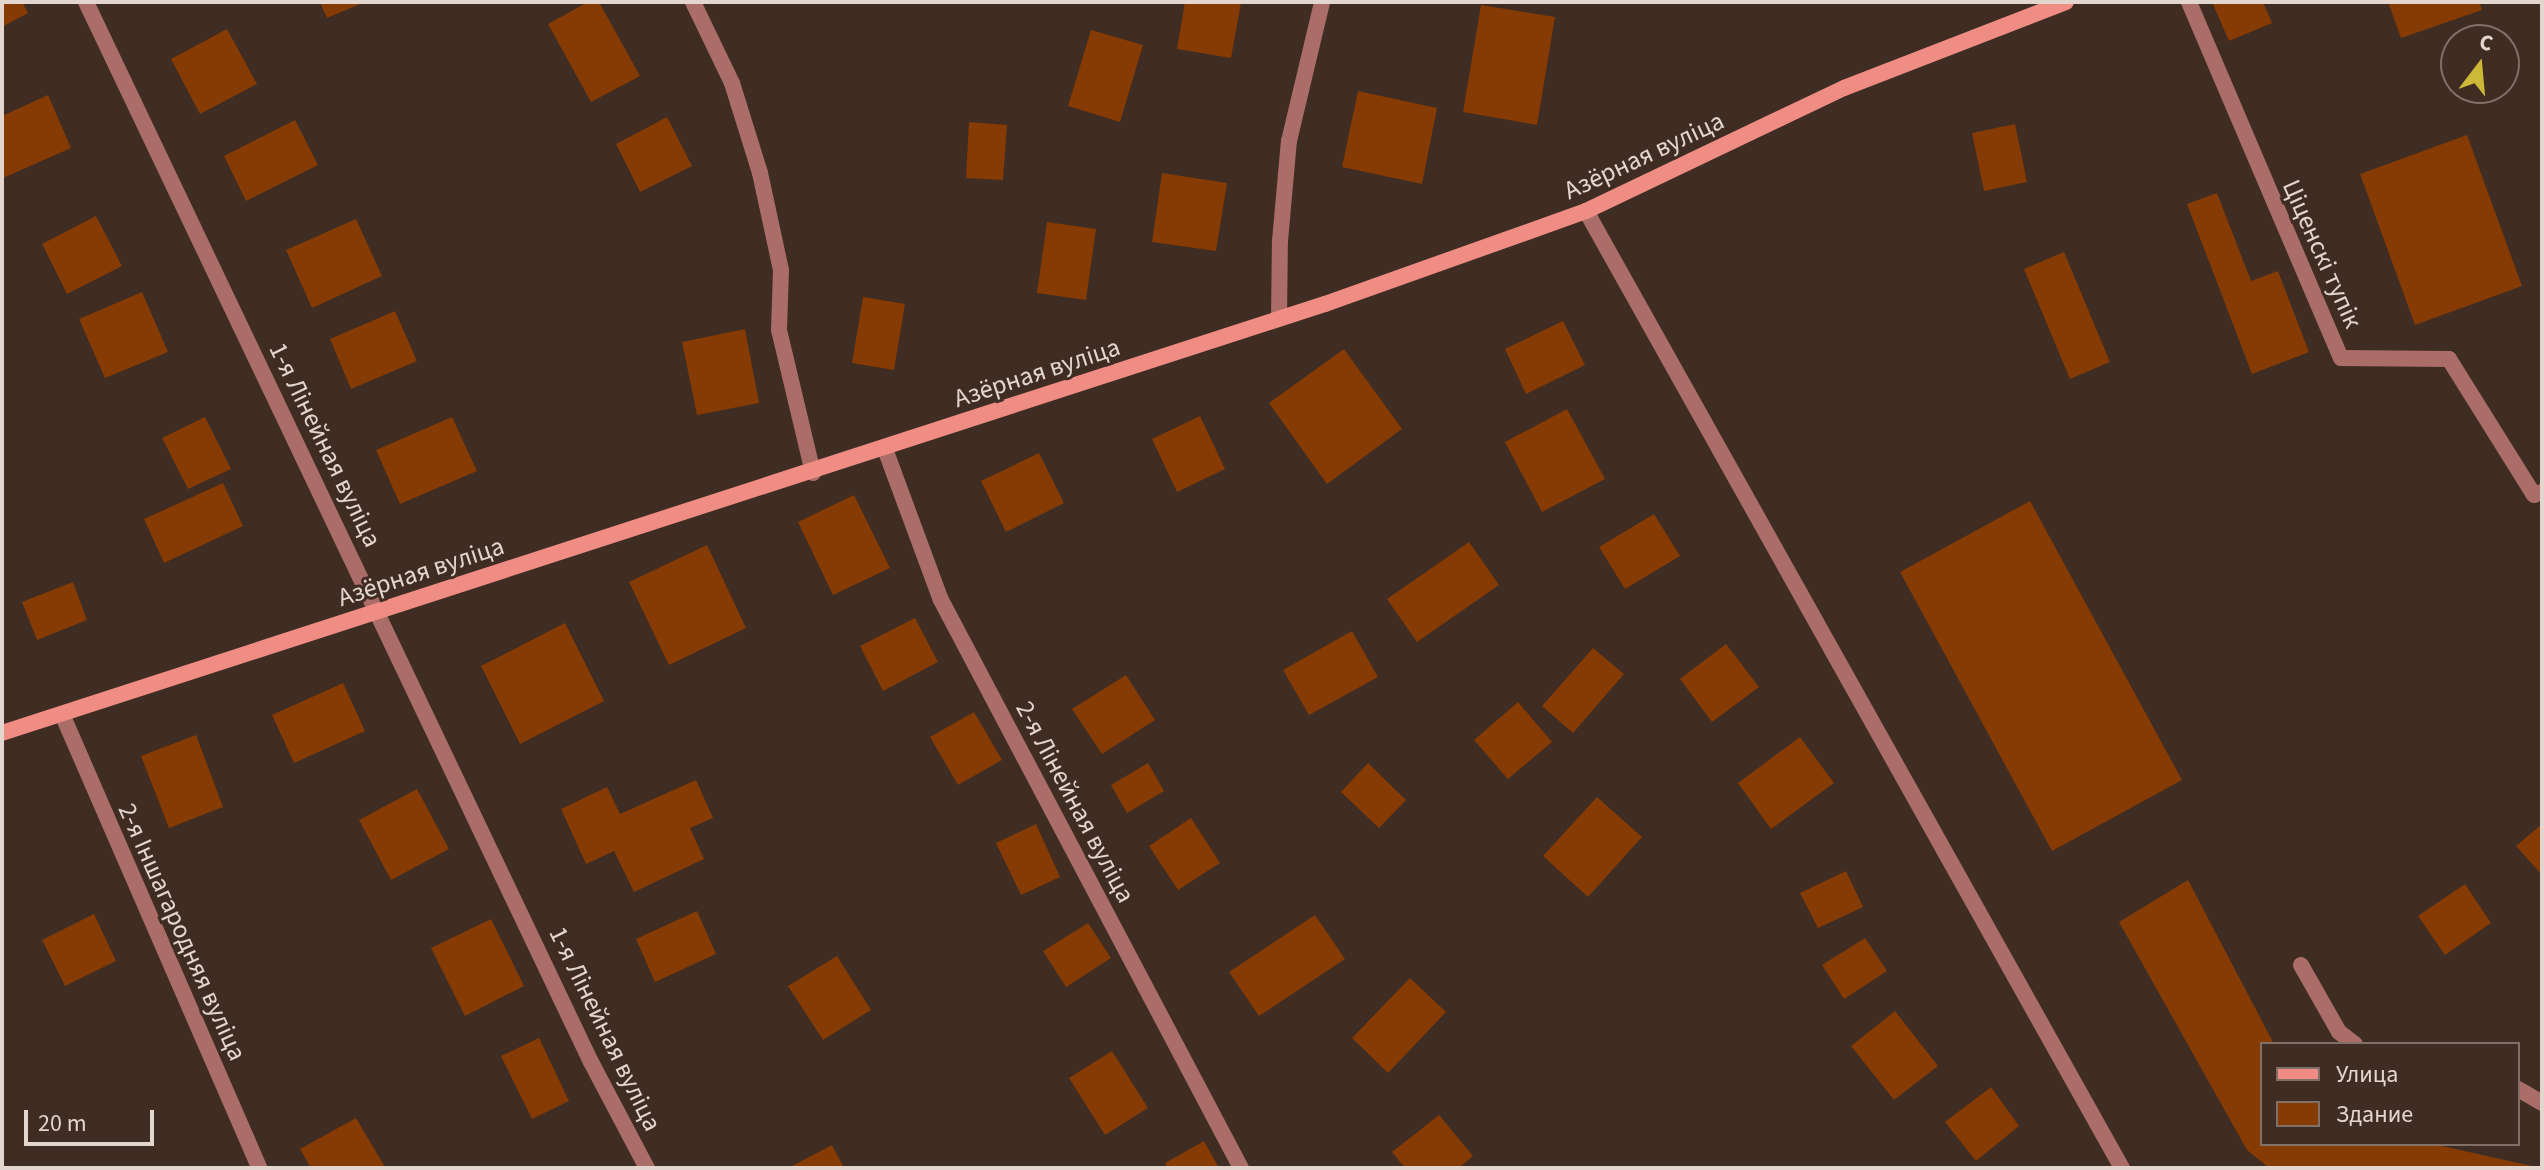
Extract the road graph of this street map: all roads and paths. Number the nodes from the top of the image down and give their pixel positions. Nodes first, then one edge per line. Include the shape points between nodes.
1 (86, 2) edge
2 (693, 2) edge
3 (1322, 2) edge
4 (2066, 2) edge
5 (2189, 2) edge
6 (1586, 211) junction
7 (1279, 318) junction
8 (885, 449) junction
9 (813, 473) junction
10 (2542, 492) edge
11 (377, 610) junction
12 (62, 714) junction
13 (2, 733) edge
14 (2301, 965) dead end
15 (2352, 1042) edge
16 (2520, 1090) edge
17 (2542, 1103) edge
18 (259, 1168) edge
19 (647, 1168) edge
20 (1241, 1168) edge
21 (2122, 1168) edge

1 - 11 street, 1-я Лінейная вуліца
2 - 9 street via 732,83 760,173 781,270 779,330
3 - 7 street via 1289,141
4 - 6 street, Азёрная вуліца via 1844,88
5 - 10 street, Ціценскі тупік via 2341,358 2449,359 2534,495
6 - 7 street, Азёрная вуліца
6 - 21 street
7 - 8 street, Азёрная вуліца
8 - 9 street, Азёрная вуліца
8 - 20 street, 2-я Лінейная вуліца via 941,600
9 - 11 street, Азёрная вуліца
11 - 12 street, Азёрная вуліца
11 - 19 street, 1-я Лінейная вуліца via 591,1062
12 - 13 street, Азёрная вуліца
12 - 18 street, 2-я Іншагародняя вуліца
14 - 15 street via 2339,1032
16 - 17 street

